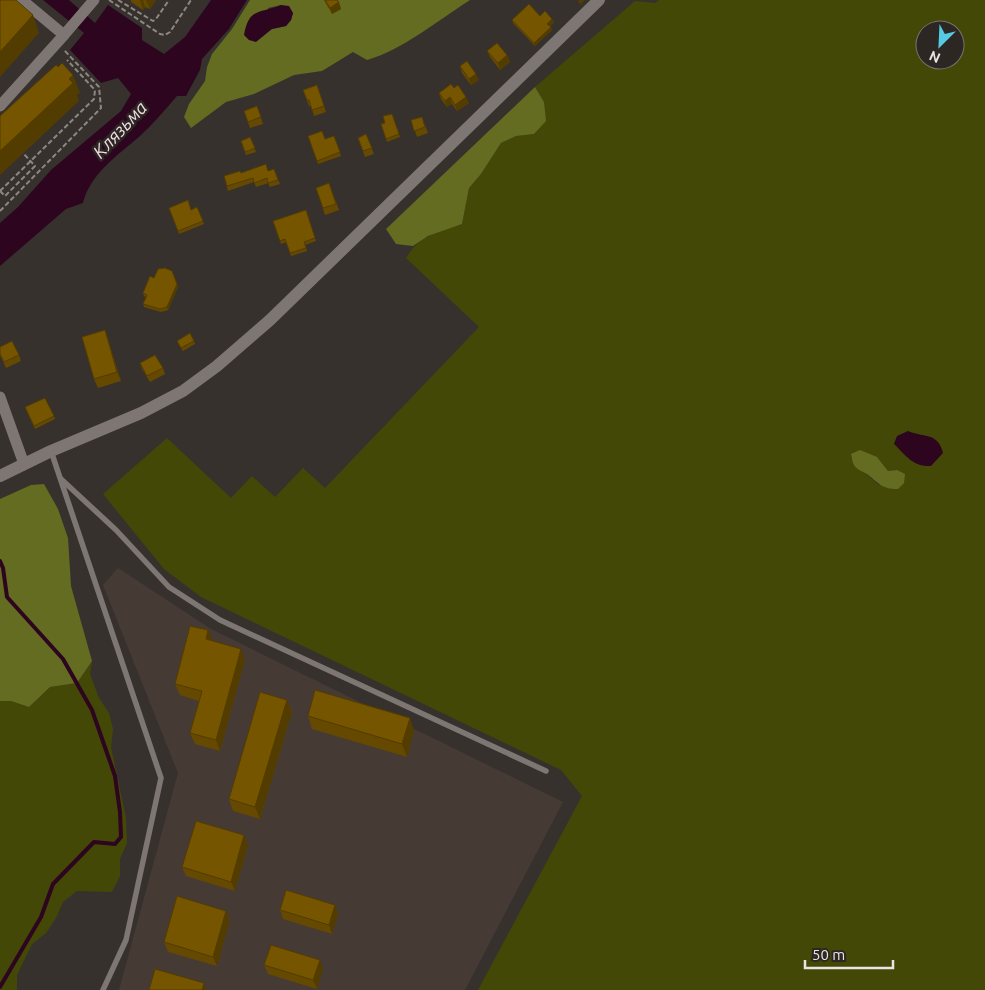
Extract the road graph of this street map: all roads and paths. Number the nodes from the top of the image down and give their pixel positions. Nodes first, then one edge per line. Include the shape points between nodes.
1 (22, 0) edge
2 (94, 0) edge
3 (109, 0) edge
4 (118, 0) edge
5 (169, 0) edge
6 (191, 0) edge
7 (599, 0) edge
8 (64, 35) junction
9 (67, 60) dead end
10 (0, 106) edge
11 (23, 153) dead end
12 (31, 161) junction
13 (21, 180) junction
14 (26, 186) junction
15 (0, 191) edge
16 (0, 211) edge
17 (0, 397) edge
18 (51, 451) junction
19 (24, 464) junction
20 (0, 476) edge
21 (61, 479) junction
22 (546, 771) dead end
23 (103, 990) edge

1 - 8 street
2 - 8 street
3 - 6 path via 165,36
4 - 5 path via 153,22
7 - 18 street via 270,320 218,366 183,391 141,413
8 - 10 street
8 - 14 path via 99,87 101,108
9 - 12 path via 96,95
11 - 12 path
12 - 13 path via 35,166
12 - 15 path
13 - 14 path
13 - 15 path via 5,196
14 - 16 path
17 - 19 street
18 - 19 street
18 - 21 lane
19 - 20 street
21 - 22 lane via 116,530 169,587 220,620
21 - 23 lane via 161,778 126,940

